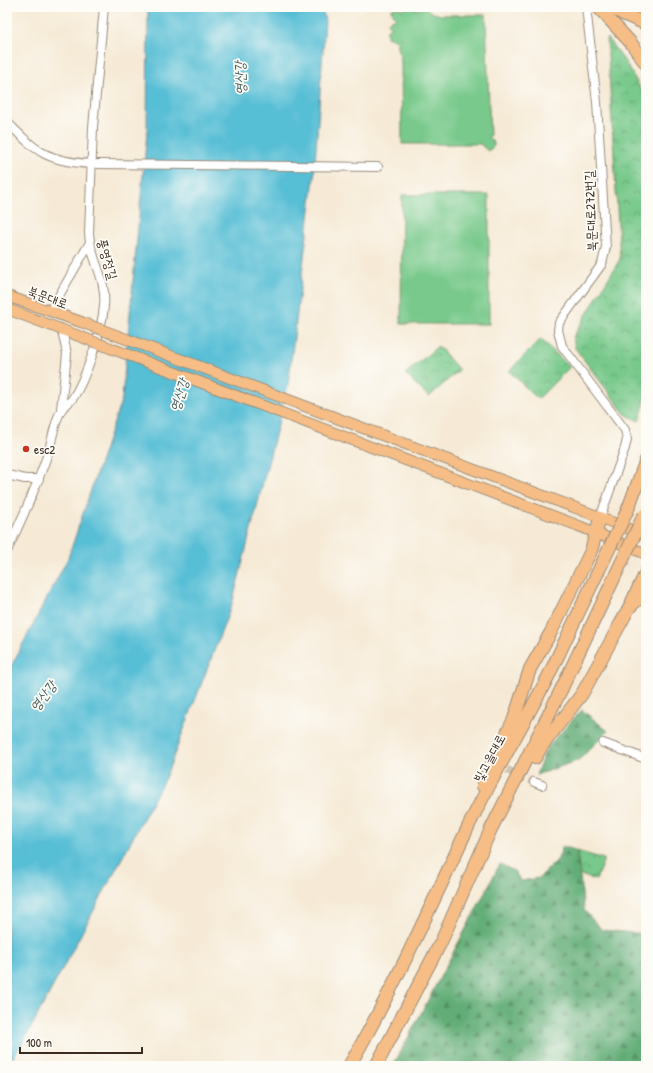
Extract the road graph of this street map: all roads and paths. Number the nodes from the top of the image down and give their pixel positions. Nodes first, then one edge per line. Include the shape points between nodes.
1 (104, 7) edge
2 (586, 7) edge
3 (598, 7) edge
4 (611, 7) edge
5 (638, 7) edge
6 (646, 10) edge
7 (646, 24) edge
8 (646, 64) edge
9 (7, 122) edge
10 (94, 164) junction
11 (378, 167) dead end
12 (89, 244) junction
13 (7, 296) edge
14 (7, 309) edge
15 (50, 312) junction
16 (62, 330) junction
17 (62, 409) junction
18 (646, 460) edge
19 (7, 475) edge
20 (39, 479) junction
21 (645, 512) edge
22 (600, 518) junction
23 (595, 534) junction
24 (646, 536) edge
25 (7, 551) edge
26 (646, 554) edge
27 (646, 572) edge
28 (646, 593) edge
29 (629, 608) junction
30 (603, 743) dead end
31 (646, 759) edge
32 (472, 820) junction
33 (491, 828) junction
34 (350, 1066) edge
35 (376, 1066) edge

1 - 10 street, 풍영정길
2 - 22 street, 북문대로272번길 via 597,102 606,247 602,264 559,323 558,330 562,346 609,407 626,434 625,448
3 - 8 highway via 631,43
4 - 7 highway
5 - 6 highway
9 - 10 street via 44,155 56,160
10 - 11 street
10 - 12 street, 풍영정길
12 - 15 street
12 - 17 street, 풍영정길 via 101,275 104,291 103,314 80,384 72,400
13 - 15 main road, 북문대로
14 - 16 main road, 북문대로
15 - 22 main road, 북문대로, bridge
16 - 17 street via 67,354
16 - 23 main road, 북문대로, bridge
17 - 20 street, 풍영정길
18 - 32 highway, 빛고을대로, bridge via 628,509 546,682
19 - 20 street
20 - 25 street, 풍영정길
21 - 33 highway, bridge via 561,690
22 - 23 highway
22 - 24 main road
23 - 26 main road
23 - 32 highway via 591,550 570,594 530,669 514,719 489,770
27 - 29 highway
28 - 29 main road
29 - 33 highway via 582,694 542,746 520,787
30 - 31 street
32 - 34 highway, 빛고을대로 via 417,937
33 - 35 highway via 441,942

